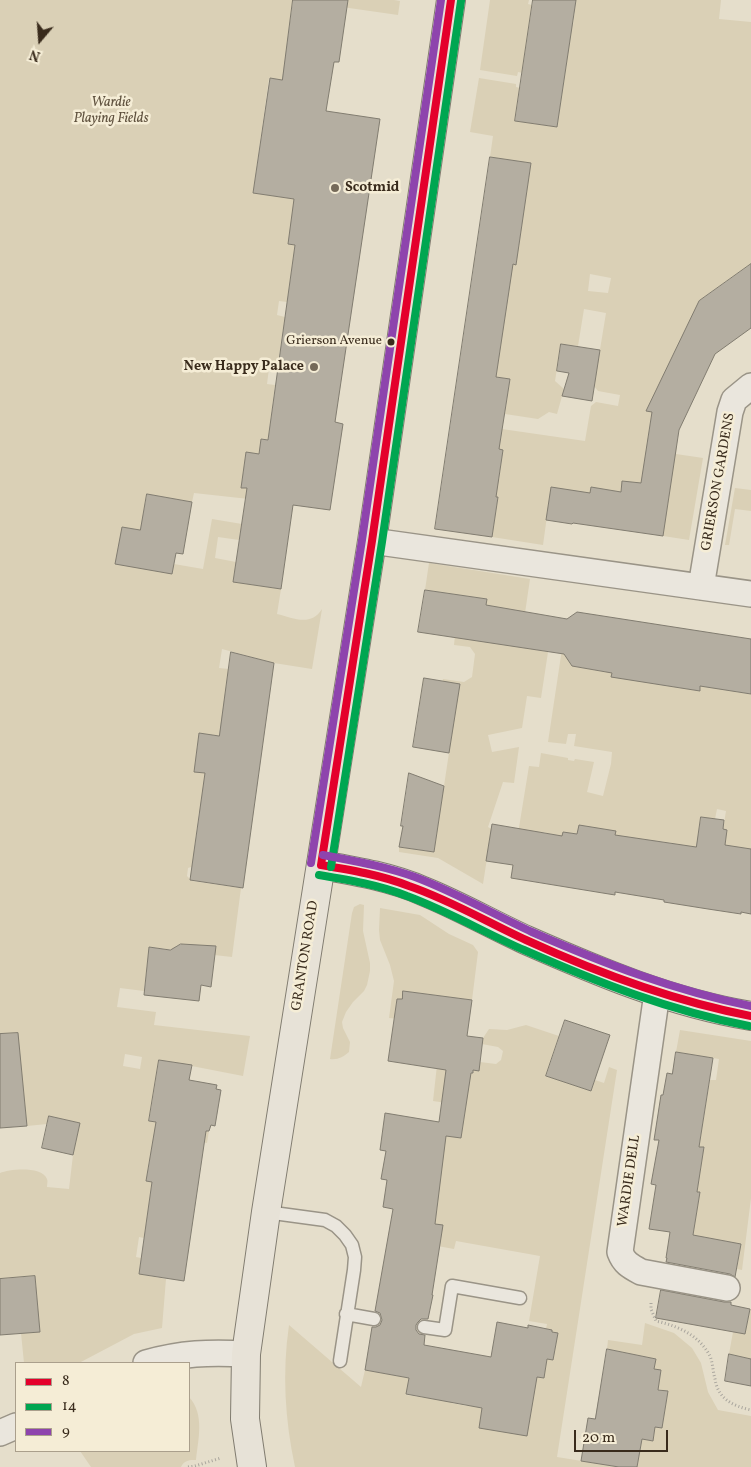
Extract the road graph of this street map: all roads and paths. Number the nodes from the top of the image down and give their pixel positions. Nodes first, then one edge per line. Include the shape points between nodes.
1 (452, 0) edge
2 (751, 386) edge
3 (372, 541) junction
4 (701, 586) junction
5 (751, 594) edge
6 (321, 865) junction
7 (657, 993) junction
8 (751, 1016) edge
9 (266, 1212) junction
10 (656, 1275) junction
11 (727, 1288) dead end
12 (520, 1298) dead end
13 (346, 1314) junction
14 (374, 1318) dead end
15 (424, 1327) dead end
16 (246, 1354) junction
17 (340, 1361) dead end
18 (150, 1362) edge
19 (751, 1410) edge
20 (15, 1426) edge
21 (0, 1434) edge
22 (252, 1467) edge

1 - 3 main road, GRANTON ROAD
2 - 4 street, GRIERSON GARDENS via 734,400 730,412
3 - 4 street
3 - 6 main road, GRANTON ROAD
4 - 5 street
6 - 7 street via 373,875 422,890 525,939
6 - 9 main road, GRANTON ROAD
7 - 8 street
7 - 10 street, WARDIE DELL via 620,1252 631,1267
9 - 13 lane via 325,1220 345,1235 355,1257
9 - 16 main road, GRANTON ROAD
10 - 11 street, WARDIE DELL
10 - 19 path via 651,1309 656,1321 694,1336 710,1356 716,1387 721,1395 731,1404
12 - 15 lane via 452,1286 445,1330
13 - 14 lane
13 - 17 lane
16 - 18 street via 185,1354
16 - 22 main road, GRANTON ROAD via 245,1419
20 - 21 street

